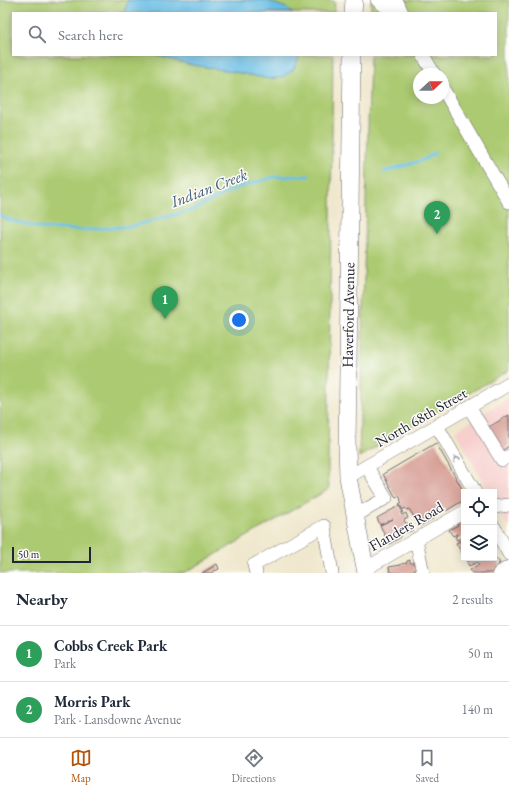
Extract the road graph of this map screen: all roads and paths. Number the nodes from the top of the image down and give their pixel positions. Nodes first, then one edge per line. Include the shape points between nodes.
1 (354, 0) edge
2 (377, 0) edge
3 (394, 0) edge
4 (353, 12) edge
5 (393, 12) edge
6 (400, 12) edge
7 (352, 56) edge
8 (424, 56) edge
9 (431, 68) edge
10 (449, 99) edge
11 (509, 202) edge
12 (509, 384) edge
13 (469, 407) junction
14 (438, 426) junction
15 (509, 456) edge
16 (367, 466) junction
17 (348, 477) junction
18 (472, 489) edge
19 (509, 505) edge
20 (497, 507) edge
21 (461, 514) edge
22 (355, 516) junction
23 (497, 532) edge
24 (416, 539) junction
25 (509, 554) edge
26 (509, 567) edge
27 (365, 571) edge
28 (256, 573) edge
29 (332, 573) edge
30 (422, 573) edge
31 (499, 573) edge

1 - 4 main road
2 - 5 street
3 - 6 main road
7 - 17 main road, Haverford Avenue
8 - 9 street
10 - 11 street
12 - 13 street, North 68th Street
13 - 14 street, North 68th Street
13 - 15 street via 502,460
14 - 16 street, North 68th Street
18 -> 14 street
16 - 17 street, North 68th Street
16 - 22 street via 386,498
17 - 22 main road, Haverford Avenue
19 - 20 street
21 - 24 street, Flanders Road
22 - 27 main road, Haverford Avenue
23 - 25 street
24 - 27 street, Flanders Road
24 - 30 street
26 - 31 street
28 - 29 street via 254,565 324,526

